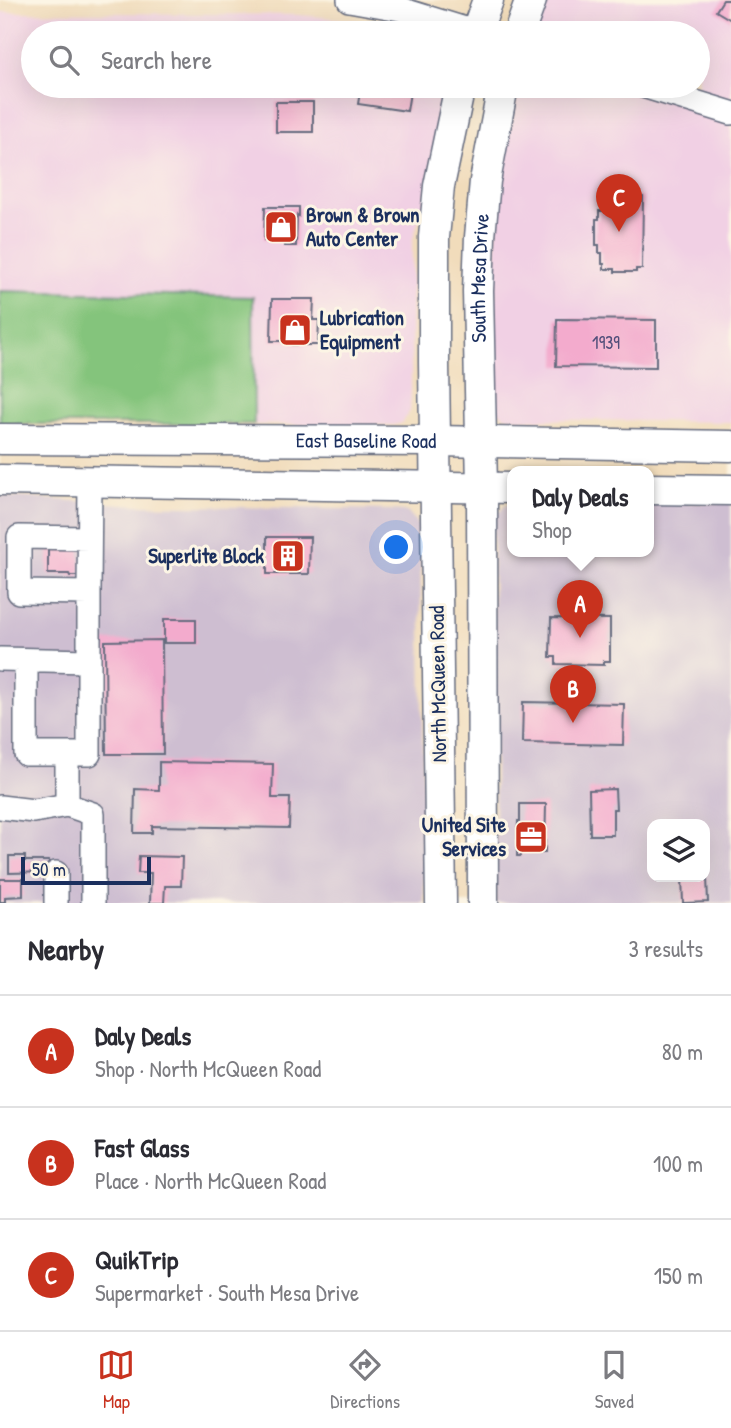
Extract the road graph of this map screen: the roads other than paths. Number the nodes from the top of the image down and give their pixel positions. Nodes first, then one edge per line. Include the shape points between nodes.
1 (349, 0) edge
2 (488, 0) edge
3 (530, 0) edge
4 (438, 21) edge
5 (481, 21) edge
6 (523, 21) edge
7 (457, 98) edge
8 (501, 98) edge
9 (682, 98) edge
10 (731, 113) edge
11 (0, 439) edge
12 (94, 439) junction
13 (481, 442) junction
14 (731, 446) edge
15 (0, 457) edge
16 (435, 464) junction
17 (0, 480) edge
18 (482, 480) junction
19 (90, 481) junction
20 (507, 487) edge
21 (654, 489) edge
22 (731, 490) edge
23 (10, 536) edge
24 (89, 538) junction
25 (89, 593) junction
26 (0, 659) edge
27 (26, 660) junction
28 (89, 661) junction
29 (67, 754) junction
30 (67, 805) junction
31 (0, 807) edge
32 (56, 873) dead end
33 (56, 903) edge
34 (93, 903) edge
35 (441, 903) edge
36 (483, 903) edge

1 - 4 street
2 - 5 main road
3 - 6 main road
7 - 16 main road via 439,186 434,237
8 - 13 main road, South Mesa Drive via 486,170 480,237
9 - 10 street
11 - 12 main road, East Baseline Road
12 - 15 main road via 46,456
12 - 16 main road, East Baseline Road
13 - 14 main road, East Baseline Road
13 - 16 main road, East Baseline Road
13 - 18 main road, South Mesa Drive
16 - 18 main road, East Baseline Road
16 - 19 main road, East Baseline Road
16 - 35 main road, North McQueen Road
17 - 19 main road, East Baseline Road
18 - 20 main road, East Baseline Road
18 - 36 main road, North McQueen Road
19 - 24 street
21 - 22 main road
23 - 24 street
23 - 25 street via 19,592
24 - 25 street
25 - 28 street
26 - 27 street
27 - 28 street
27 - 29 street via 26,754
28 - 29 street via 89,754
29 - 30 street
30 - 31 street via 34,811
30 - 34 street via 93,814
32 - 33 street

